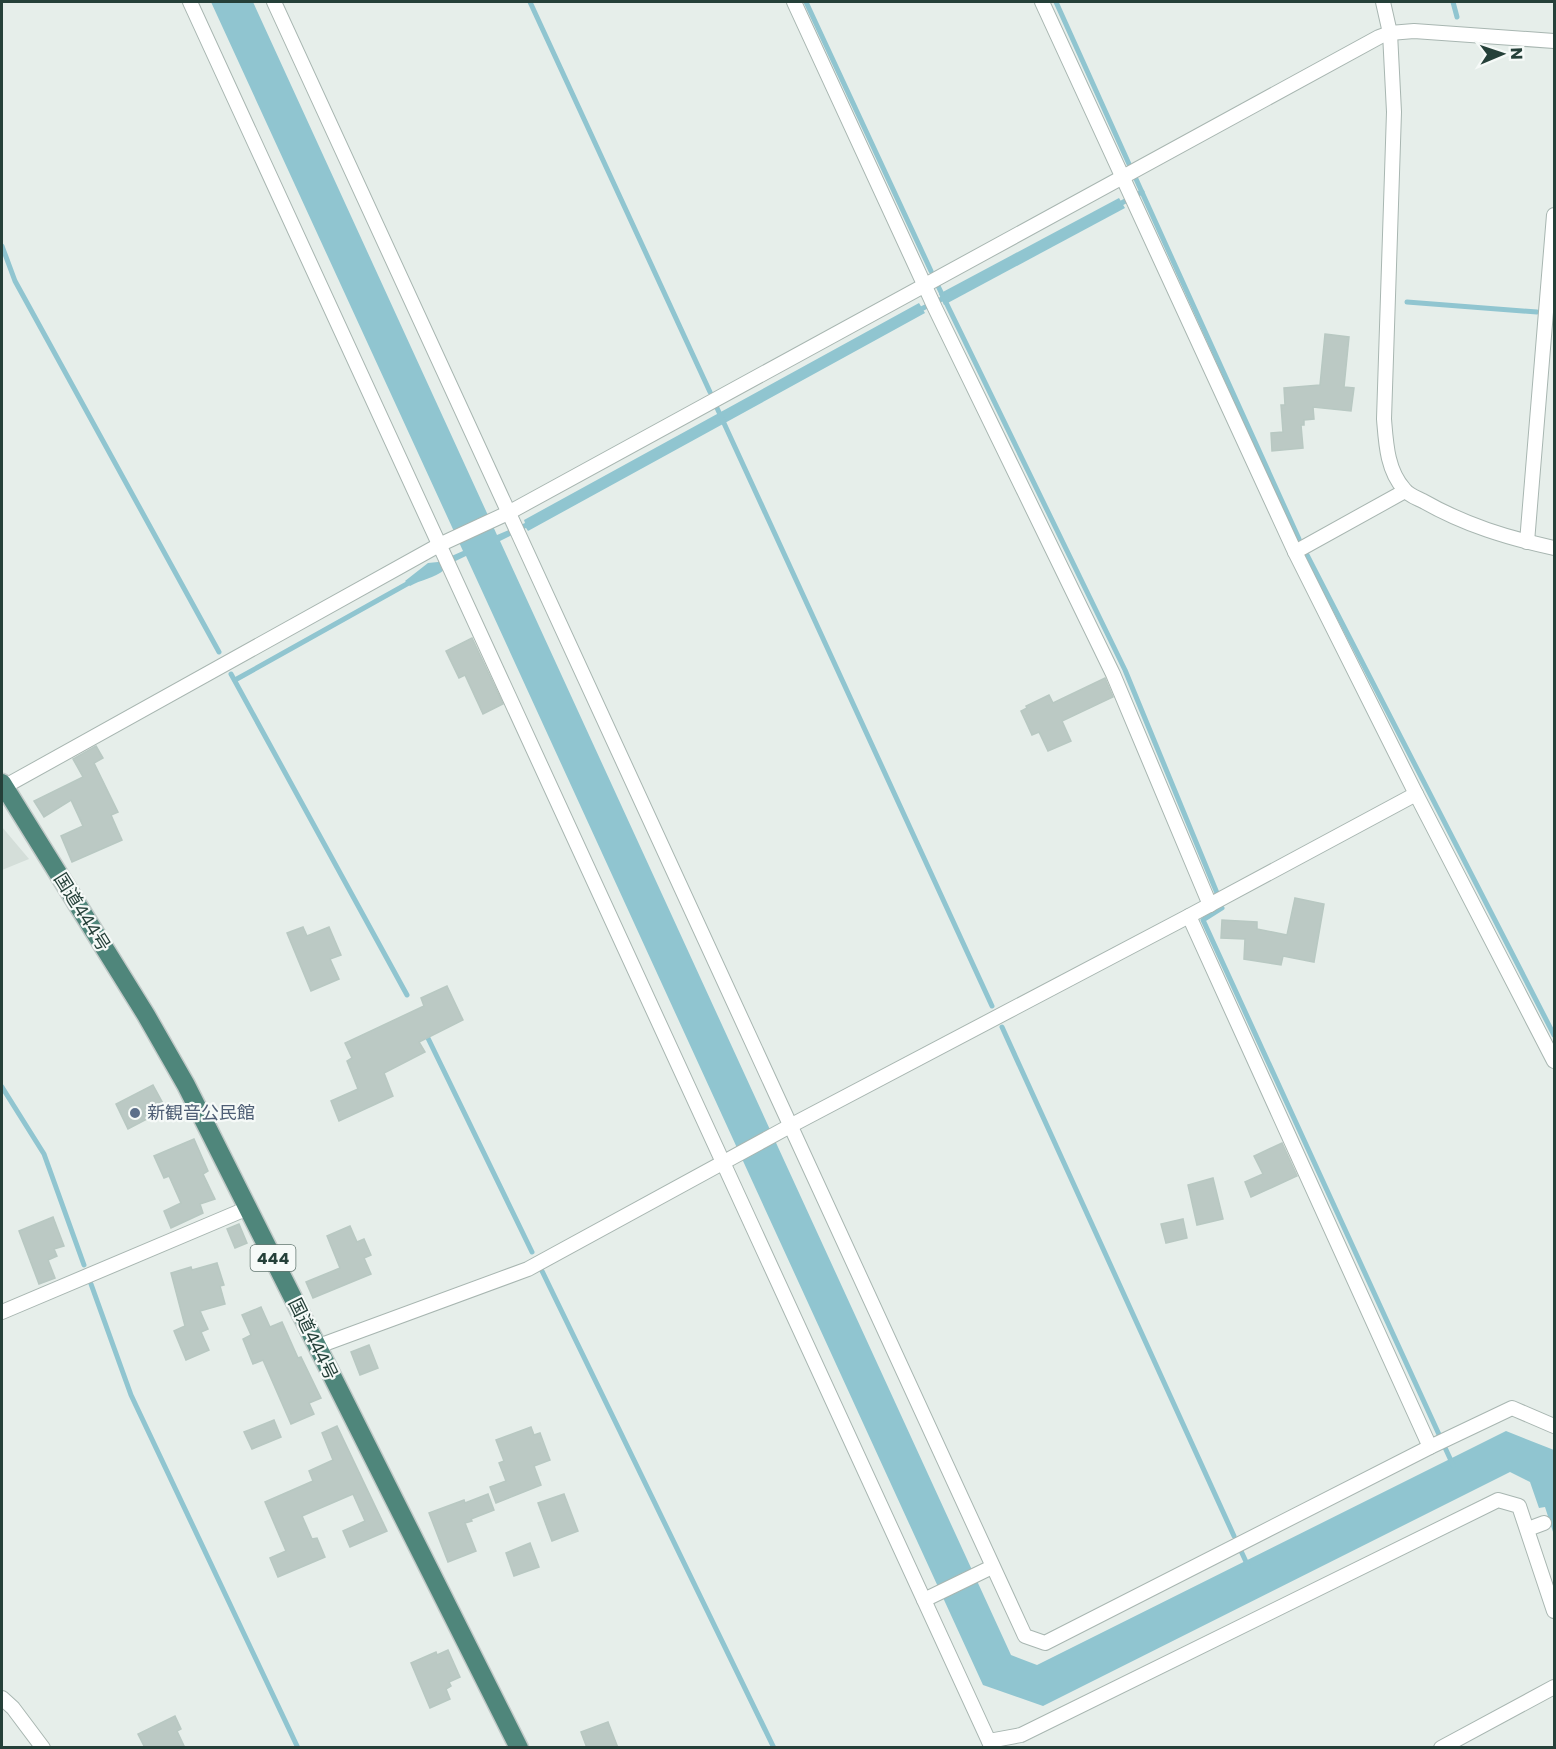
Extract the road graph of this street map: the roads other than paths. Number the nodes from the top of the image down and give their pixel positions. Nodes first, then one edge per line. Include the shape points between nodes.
1 (190, 2) edge
2 (274, 2) edge
3 (794, 2) edge
4 (1042, 2) edge
5 (1383, 2) edge
6 (1390, 33) junction
7 (1554, 41) edge
8 (1122, 178) junction
9 (1554, 215) edge
10 (930, 296) junction
11 (1405, 491) junction
12 (509, 522) junction
13 (1527, 542) junction
14 (1554, 548) edge
15 (445, 552) junction
16 (1295, 552) junction
17 (2, 786) edge
18 (1416, 794) junction
19 (1210, 905) junction
20 (1189, 916) junction
21 (1554, 1061) edge
22 (785, 1129) junction
23 (729, 1160) junction
24 (248, 1208) junction
25 (2, 1312) edge
26 (316, 1347) junction
27 (1554, 1426) edge
28 (1438, 1443) junction
29 (1544, 1523) dead end
30 (1528, 1529) junction
31 (992, 1567) junction
32 (924, 1600) junction
33 (1554, 1611) edge
34 (1554, 1688) edge
35 (2, 1698) edge
36 (991, 1744) edge
37 (44, 1748) edge
38 (519, 1748) edge
39 (1441, 1748) edge

1 - 15 street
2 - 12 street
3 - 10 street
4 - 8 street
5 - 6 street
6 - 7 street via 1414,31
6 - 8 street
6 - 11 street via 1394,112 1384,418 1388,455
8 - 10 street
8 - 16 street
9 - 13 street
10 - 12 street
10 - 19 street via 1113,674
11 - 13 street via 1448,515
11 - 16 street
12 - 15 street
12 - 22 street
13 - 14 street
15 - 17 street
15 - 23 street
16 - 18 street
17 - 24 highway, 国道444号 / 444 via 146,1015
18 - 19 street
18 - 21 street
19 - 20 street
20 - 22 street
20 - 28 street
22 - 23 street
22 - 31 street
23 - 26 street via 528,1269
23 - 32 street
24 - 25 street
24 - 26 highway, 国道444号 / 444
26 - 38 highway, 国道444号 / 444
27 - 28 street via 1512,1408
28 - 31 street via 1045,1643 1025,1636
29 - 30 street
30 - 33 street
30 - 36 street via 1519,1506 1498,1500 1021,1735
31 - 32 street
32 - 36 street
34 - 39 street
35 - 37 street

